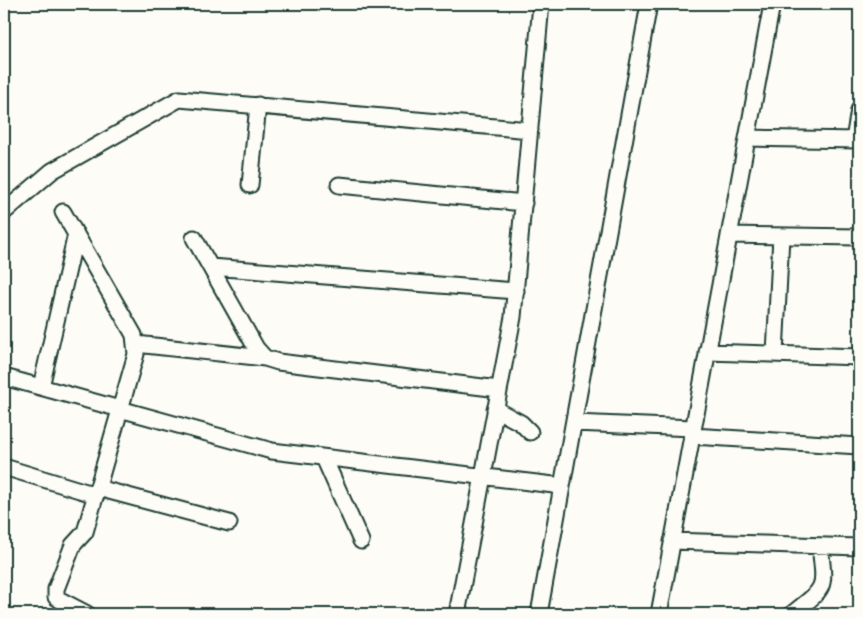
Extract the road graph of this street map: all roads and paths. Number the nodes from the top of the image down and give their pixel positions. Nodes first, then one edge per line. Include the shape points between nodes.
1 (541, 4) edge
2 (649, 4) edge
3 (772, 4) edge
4 (258, 105) junction
5 (859, 110) edge
6 (530, 130) junction
7 (747, 138) junction
8 (857, 140) edge
9 (250, 185) dead end
10 (339, 185) dead end
11 (524, 203) junction
12 (4, 212) edge
13 (63, 212) dead end
14 (76, 234) junction
15 (729, 235) junction
16 (781, 236) junction
17 (859, 237) edge
18 (194, 238) dead end
19 (211, 267) junction
20 (516, 291) junction
21 (136, 344) junction
22 (707, 352) junction
23 (775, 354) junction
24 (859, 357) edge
25 (265, 358) junction
26 (4, 377) edge
27 (41, 387) junction
28 (499, 389) junction
29 (121, 409) junction
30 (495, 409) junction
31 (574, 423) junction
32 (530, 432) dead end
33 (692, 432) junction
34 (859, 446) edge
35 (324, 458) junction
36 (4, 467) edge
37 (483, 477) junction
38 (562, 486) junction
39 (97, 491) junction
40 (230, 523) dead end
41 (361, 541) dead end
42 (672, 541) junction
43 (820, 546) junction
44 (859, 547) edge
45 (87, 614) edge
46 (458, 614) edge
47 (539, 614) edge
48 (659, 614) edge
49 (792, 614) edge

1 - 6 street
2 - 31 street
3 - 7 street
4 - 6 street
4 - 9 street
4 - 12 street via 179,99 52,171
5 - 8 street
6 - 11 street
7 - 8 street
7 - 15 street
10 - 11 street
11 - 20 street
13 - 14 street
14 - 21 street via 134,335
14 - 27 street
15 - 16 street
15 - 22 street
16 - 17 street
16 - 23 street
18 - 19 street
19 - 20 street
19 - 25 street via 256,348
20 - 28 street
21 - 25 street
21 - 29 street
22 - 23 street
22 - 33 street
23 - 24 street
25 - 28 street
26 - 27 street
27 - 29 street
28 - 30 street
29 - 35 street via 272,451
29 - 39 street
30 - 32 street
30 - 37 street
31 - 33 street
31 - 38 street
33 - 34 street
33 - 42 street
35 - 37 street
35 - 41 street
36 - 39 street
37 - 38 street
37 - 46 street
38 - 47 street
39 - 40 street
39 - 45 street via 85,532 73,545 55,593 60,600
42 - 43 street
42 - 48 street
43 - 44 street
43 - 49 street via 824,579 821,589

